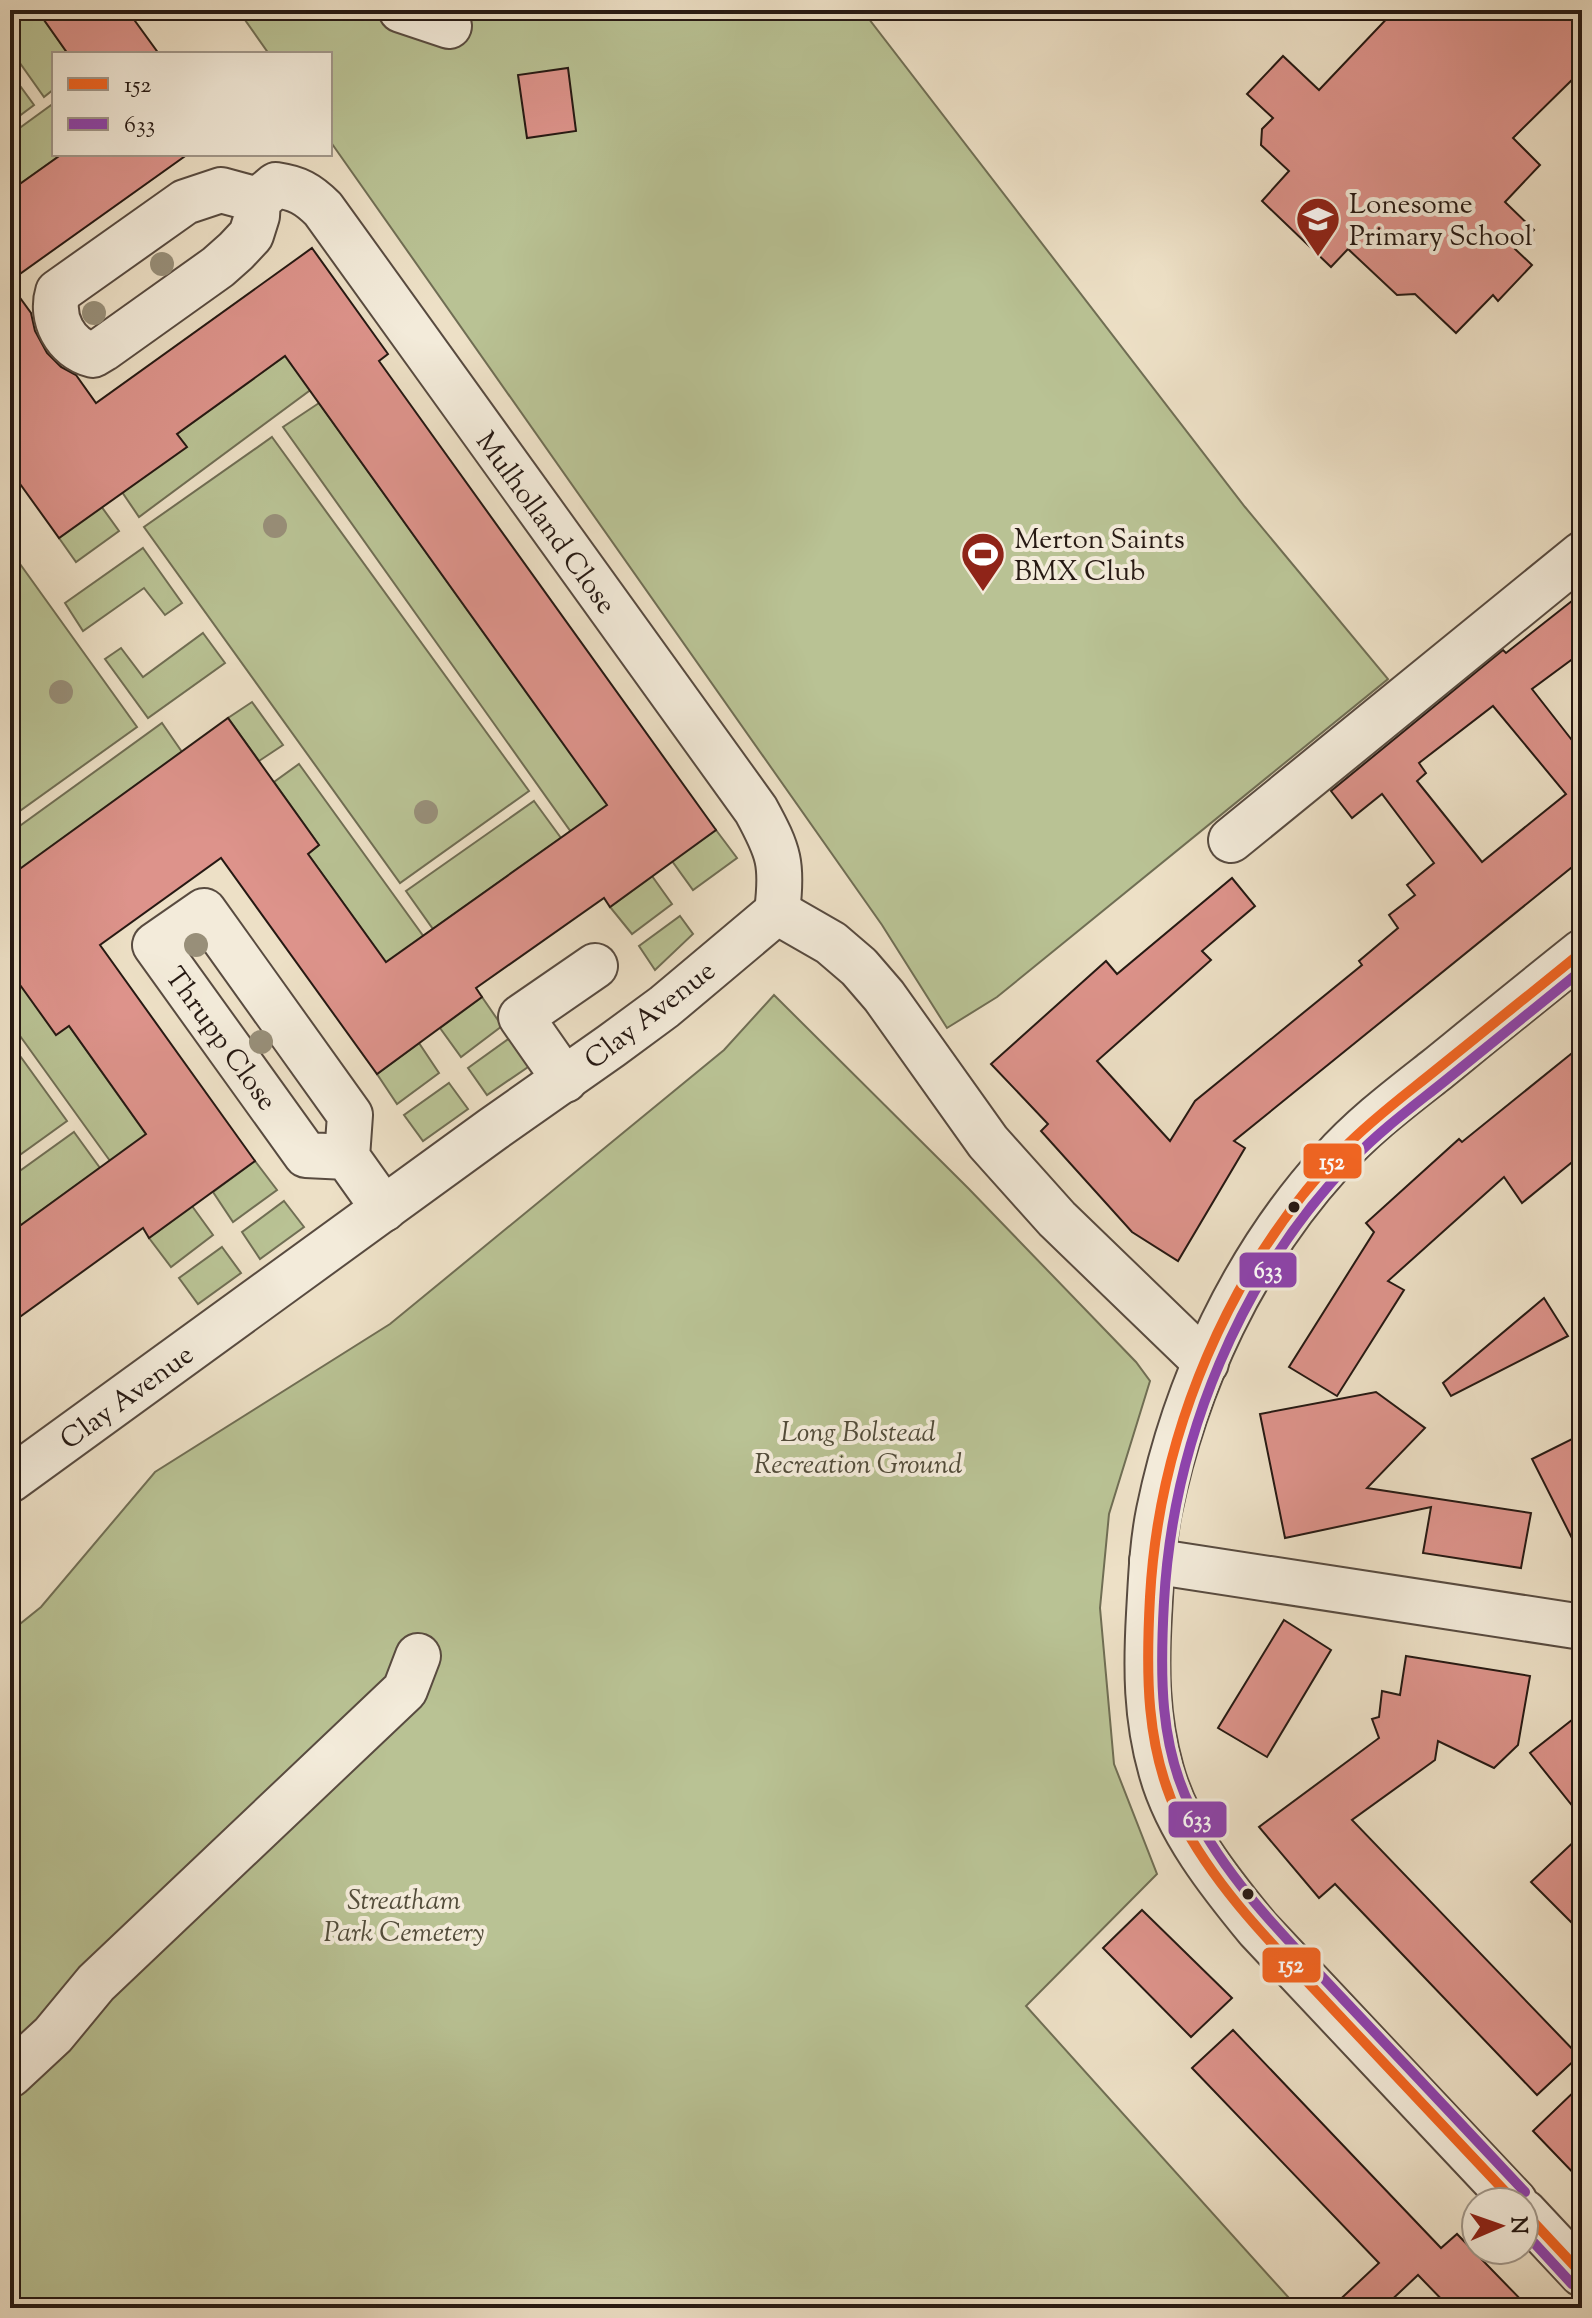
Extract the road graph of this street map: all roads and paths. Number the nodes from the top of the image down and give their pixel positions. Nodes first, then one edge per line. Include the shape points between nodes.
1 (401, 10) edge
2 (449, 26) dead end
3 (258, 200) dead end
4 (1582, 554) edge
5 (1231, 840) dead end
6 (777, 912) junction
7 (1582, 952) edge
8 (595, 966) dead end
9 (565, 1080) junction
10 (349, 1136) junction
11 (384, 1209) junction
12 (1206, 1363) junction
13 (10, 1480) edge
14 (1152, 1561) junction
15 (1582, 1627) edge
16 (418, 1656) dead end
17 (10, 2075) edge
18 (1500, 2186) edge
19 (1540, 2229) edge
20 (1582, 2274) edge

1 - 2 street
3 - 6 street, Mulholland Close via 276,185 309,195 323,209 756,810 777,855
4 - 5 street
6 - 9 street, Clay Avenue via 664,1007
6 - 12 street via 831,943 859,967 988,1142 1057,1219
7 - 12 street via 1366,1126 1330,1163 1243,1286
8 - 9 street via 521,1017
9 - 11 street, Clay Avenue
10 - 10 street, Thrupp Close via 306,1155 155,945 204,911
10 - 11 street
11 - 13 street, Clay Avenue
12 - 14 street via 1162,1498
14 - 15 street
14 - 18 street via 1149,1721 1179,1814 1258,1929
16 - 17 street via 405,1690 96,1983 53,2035
19 - 20 street

